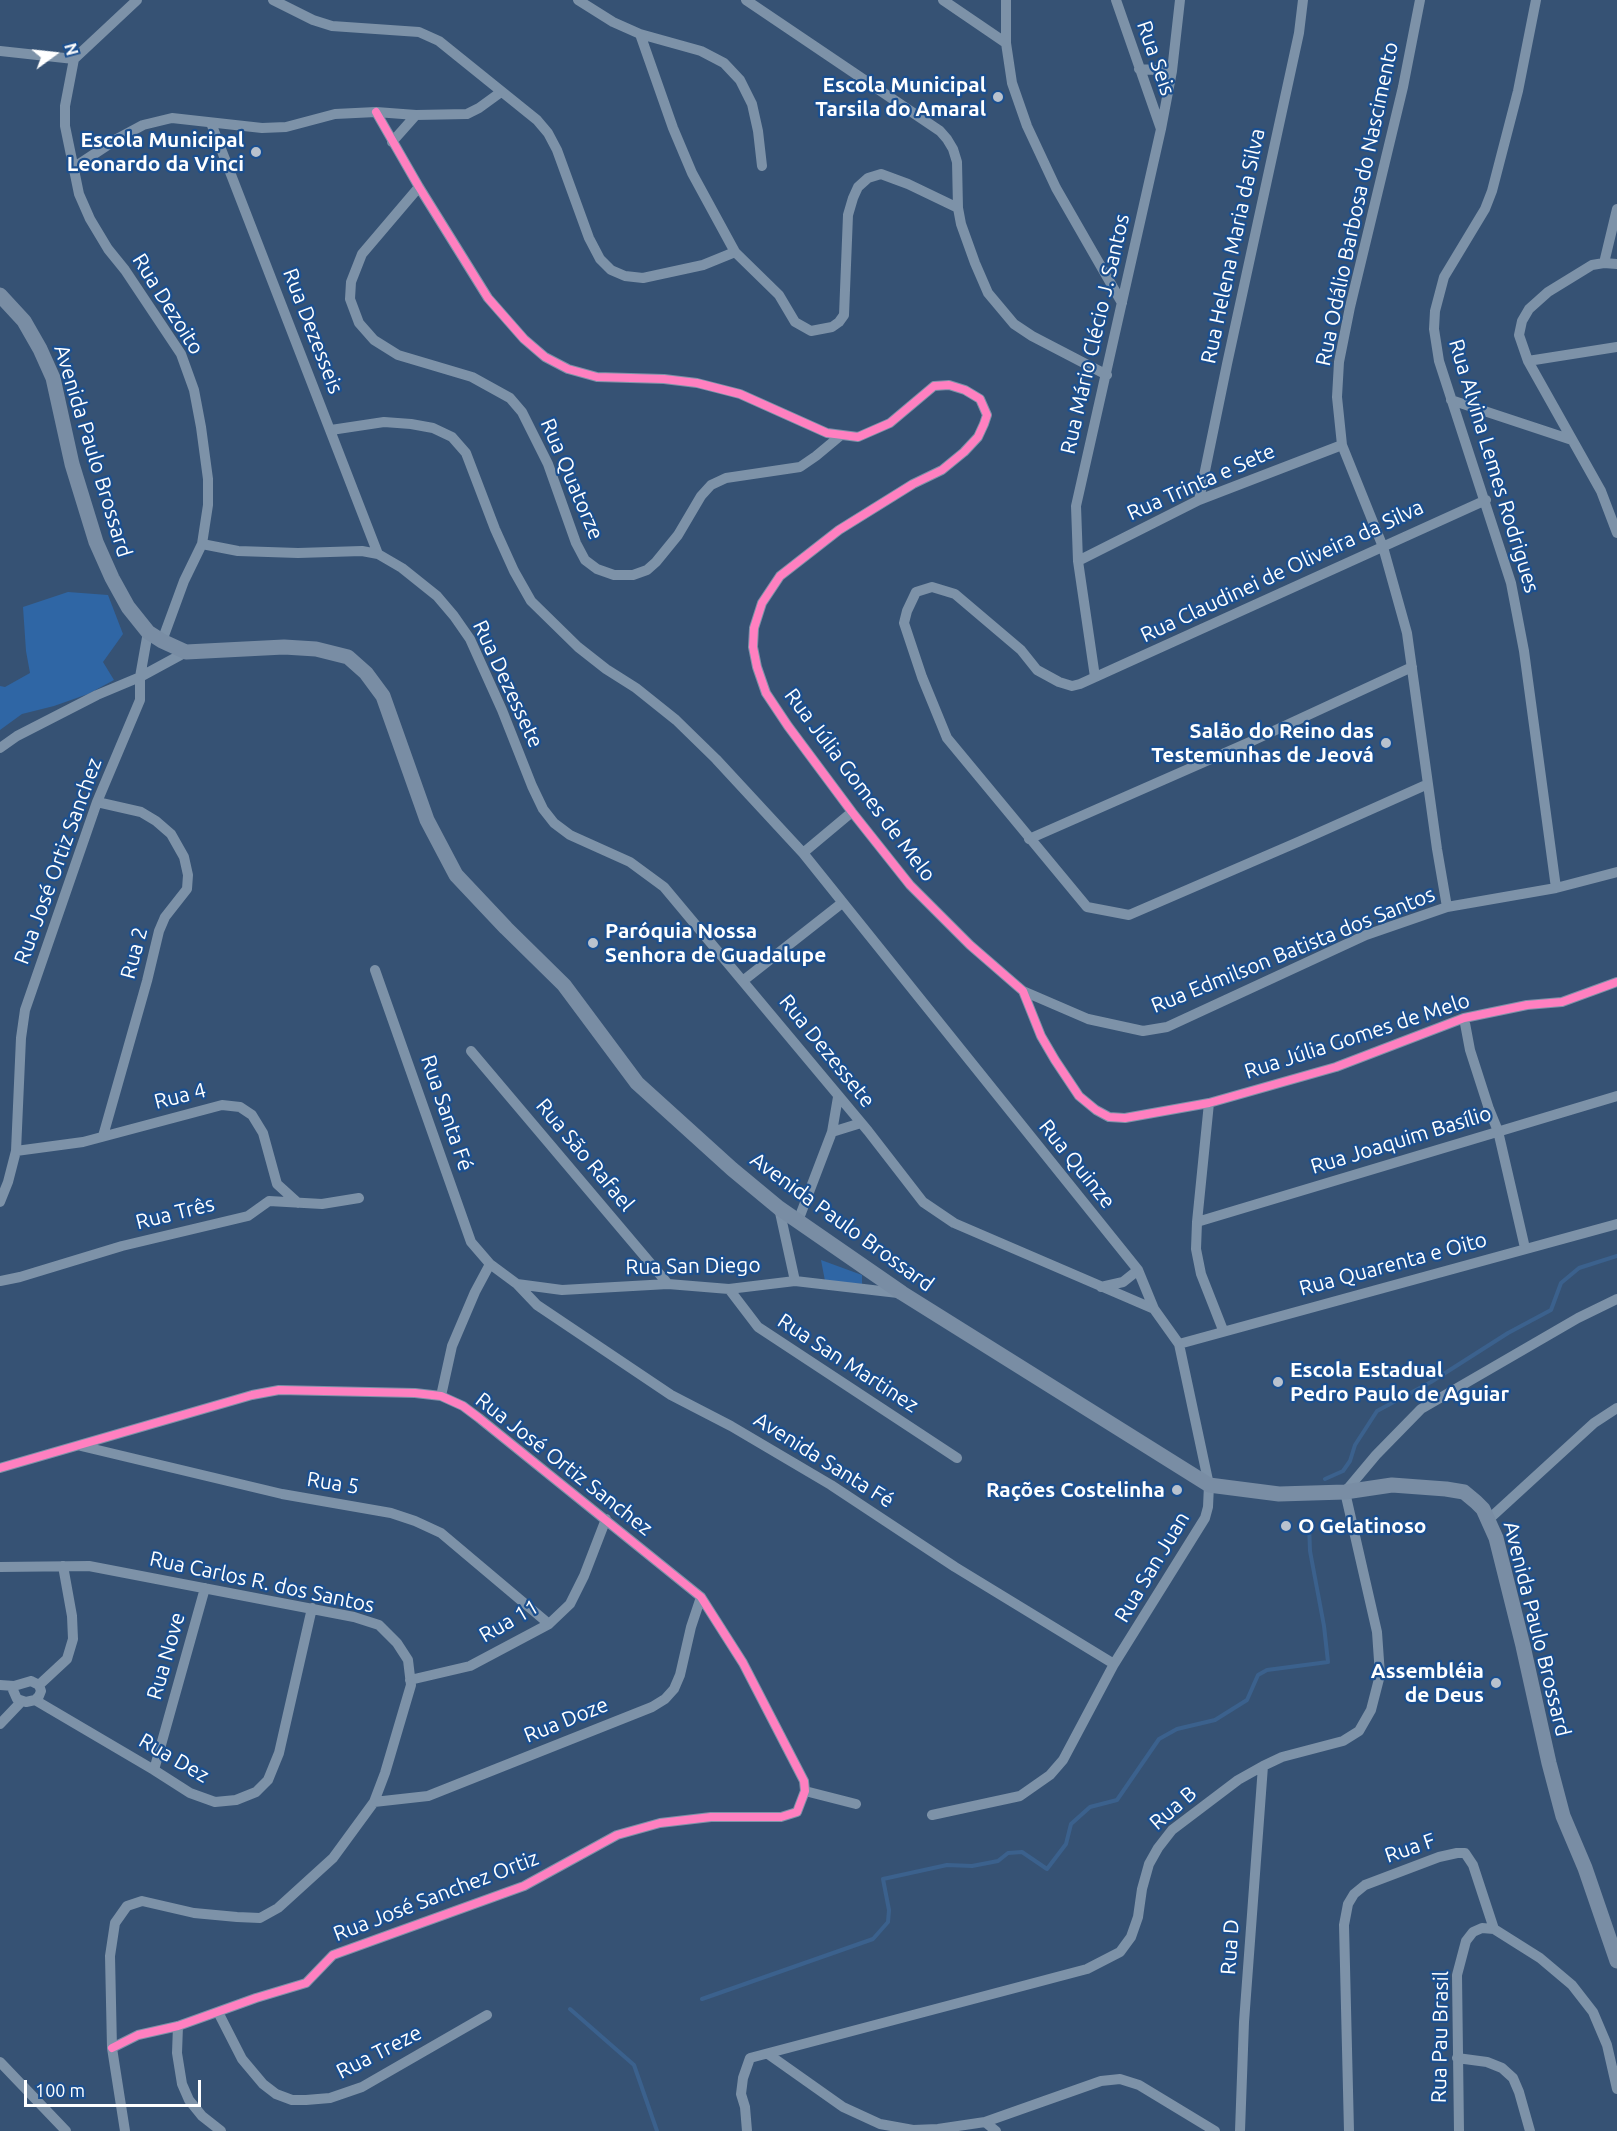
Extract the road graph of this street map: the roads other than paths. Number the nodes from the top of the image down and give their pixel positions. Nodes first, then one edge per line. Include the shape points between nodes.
1 (137, 0) edge
2 (273, 0) edge
3 (578, 0) edge
4 (746, 0) edge
5 (943, 0) edge
6 (1006, 0) edge
7 (1116, 0) edge
8 (1180, 0) edge
9 (1303, 0) edge
10 (1420, 0) edge
11 (1536, 0) edge
12 (640, 34) junction
13 (1006, 43) junction
14 (0, 51) edge
15 (74, 59) junction
16 (1139, 69) junction
17 (1172, 71) junction
18 (501, 92) junction
19 (376, 112) junction
20 (416, 115) junction
21 (211, 123) junction
22 (1161, 129) junction
23 (392, 142) junction
24 (762, 166) dead end
25 (73, 168) junction
26 (419, 188) junction
27 (958, 208) junction
28 (1617, 209) edge
29 (735, 252) junction
30 (1604, 263) junction
31 (1617, 264) edge
32 (0, 295) edge
33 (1122, 303) junction
34 (1617, 347) edge
35 (1528, 361) junction
36 (1107, 375) junction
37 (1451, 400) junction
38 (331, 430) junction
39 (840, 436) junction
40 (1572, 440) junction
41 (1342, 445) junction
42 (1199, 500) junction
43 (1486, 500) junction
44 (1617, 533) edge
45 (202, 544) junction
46 (1383, 547) junction
47 (378, 554) junction
48 (1078, 561) junction
49 (148, 632) junction
50 (162, 641) junction
51 (186, 651) junction
52 (1412, 667) junction
53 (140, 677) junction
54 (1095, 677) junction
55 (0, 748) edge
56 (1428, 784) junction
57 (97, 802) junction
58 (852, 812) junction
59 (1029, 838) junction
60 (803, 853) junction
61 (1617, 872) edge
62 (1556, 888) junction
63 (842, 903) junction
64 (1447, 906) junction
65 (375, 970) dead end
66 (744, 980) junction
67 (1617, 982) edge
68 (1023, 991) junction
69 (1464, 1018) junction
70 (471, 1051) dead end
71 (1617, 1096) edge
72 (838, 1097) junction
73 (1209, 1103) junction
74 (861, 1123) junction
75 (1498, 1131) junction
76 (832, 1132) junction
77 (104, 1136) junction
78 (16, 1151) junction
79 (359, 1198) dead end
80 (0, 1202) edge
81 (298, 1203) junction
82 (779, 1208) junction
83 (798, 1221) junction
84 (1197, 1222) junction
85 (1617, 1224) edge
86 (1525, 1248) junction
87 (490, 1264) junction
88 (1138, 1270) junction
89 (0, 1281) edge
90 (795, 1281) junction
91 (517, 1284) junction
92 (668, 1284) junction
93 (1101, 1287) junction
94 (729, 1289) junction
95 (902, 1293) junction
96 (1617, 1299) edge
97 (1154, 1309) junction
98 (1223, 1330) junction
99 (1179, 1344) junction
100 (441, 1396) junction
101 (1617, 1408) edge
102 (79, 1446) junction
103 (957, 1458) dead end
104 (0, 1468) edge
105 (1209, 1485) junction
106 (1345, 1492) junction
107 (606, 1519) junction
108 (1488, 1520) junction
109 (63, 1566) junction
110 (0, 1567) edge
111 (205, 1588) junction
112 (701, 1597) junction
113 (312, 1608) junction
114 (549, 1624) junction
115 (1114, 1664) junction
116 (410, 1680) junction
117 (39, 1684) junction
118 (0, 1685) edge
119 (14, 1686) junction
120 (35, 1700) junction
121 (21, 1702) junction
122 (0, 1724) edge
123 (1263, 1766) junction
124 (154, 1770) junction
125 (805, 1791) junction
126 (374, 1802) junction
127 (856, 1804) dead end
128 (932, 1815) dead end
129 (1494, 1929) junction
130 (1617, 1961) edge
131 (218, 2012) junction
132 (487, 2015) dead end
133 (178, 2026) junction
134 (112, 2048) junction
135 (768, 2054) junction
136 (1457, 2058) junction
137 (0, 2062) edge
138 (1617, 2089) edge
139 (985, 2122) junction
140 (66, 2131) edge
141 (125, 2131) edge
142 (221, 2131) edge
143 (747, 2131) edge
144 (996, 2131) edge
145 (1215, 2131) edge
146 (1240, 2131) edge
147 (1350, 2131) edge
148 (1459, 2131) edge
149 (1530, 2131) edge

1 - 15 street
2 - 18 street via 332,26 419,32 438,41
3 - 12 street
4 - 27 street via 940,131 957,162
5 - 13 street
6 - 13 street
7 - 16 street, Rua Seis
8 - 17 street, Rua Mário Clécio J. Santos
9 - 42 street, Rua Helena Maria da Silva
10 - 41 street, Rua Odálio Barbosa do Nascimento via 1339,362 1337,397
11 - 37 street, Rua Alvina Lemes Rodrigues via 1492,191 1444,277 1435,311 1439,361
12 - 24 street via 701,51 724,63 740,80 752,104
12 - 29 street via 688,164
13 - 33 street via 1012,84 1040,157
14 - 15 street
15 - 25 street, Rua Dezoito via 64,106
16 - 17 street
16 - 22 street, Rua Seis
17 - 22 street, Rua Mário Clécio J. Santos
18 - 20 street via 467,114
18 - 29 street via 548,133 558,150 589,238 600,260 611,270 643,278
19 - 20 street
19 - 21 street via 335,114 286,127
19 - 23 street, Rua Júlia Gomes de Melo
20 - 23 street
21 - 25 street via 172,118 143,125
21 - 38 street, Rua Dezesseis
22 - 33 street, Rua Mário Clécio J. Santos
23 - 26 street, Rua Júlia Gomes de Melo
25 - 45 street, Rua Dezoito via 90,219 181,354 194,390 208,479
26 - 39 street, Rua Júlia Gomes de Melo via 488,298 545,357 597,377 664,379 740,394
26 - 39 street, Rua Quatorze via 362,254 351,282 350,299 359,323 374,340 398,356 472,377 510,398 522,412 548,464 576,543 585,560 597,570 633,575 647,570 678,535 711,485 726,478 800,466
27 - 29 street via 881,174 868,178 858,187 848,215 844,315 832,327 821,330 811,331 795,322 779,295
27 - 36 street via 975,263 1000,309 1032,336
28 - 30 street
30 - 31 street
30 - 35 street via 1592,265 1548,292 1529,309 1519,335
32 - 49 main road, Avenida Paulo Brossard via 24,321 40,348 52,378 96,543 128,607
33 - 36 street, Rua Mário Clécio J. Santos
34 - 35 street
35 - 40 street
36 - 48 street, Rua Mário Clécio J. Santos via 1076,506
37 - 40 street
37 - 43 street, Rua Alvina Lemes Rodrigues
38 - 47 street, Rua Dezesseis
38 - 60 street, Rua Quinze via 402,423 452,437 465,453 514,571 531,601 578,647 676,720
39 - 58 street, Rua Júlia Gomes de Melo via 858,437 890,423 941,384 965,390 980,399 987,415 978,437 964,452 942,470 831,536 780,576 762,603 753,647 766,693
40 - 44 street via 1601,491
41 - 42 street, Rua Trinta e Sete
41 - 46 street, Rua Odálio Barbosa do Nascimento
42 - 48 street, Rua Trinta e Sete
43 - 46 street, Rua Claudinei de Oliveira da Silva
43 - 62 street, Rua Alvina Lemes Rodrigues via 1511,583 1524,651
45 - 47 street, Rua Dezessete via 238,551 362,550
45 - 50 street, Rua Dezoito
46 - 52 street, Rua Odálio Barbosa do Nascimento via 1407,633
46 - 54 street, Rua Claudinei de Oliveira da Silva
47 - 66 street, Rua Dezessete via 437,596 470,639 532,786 554,824 630,862 664,887
48 - 54 street, Rua Mário Clécio J. Santos
49 - 50 main road, Avenida Paulo Brossard
49 - 53 street, Rua José Ortiz Sanchez
50 - 51 main road, Avenida Paulo Brossard
51 - 53 street
51 - 82 main road, Avenida Paulo Brossard via 316,649 348,657 366,673 383,696 427,820 456,875 564,985 637,1083
52 - 56 street, Rua Odálio Barbosa do Nascimento
52 - 59 street
53 - 55 street via 47,720
53 - 57 street, Rua José Ortiz Sanchez via 140,700
54 - 59 street, Rua Claudinei de Oliveira da Silva via 1072,686 1037,670 1021,650 955,594 932,587 916,592 907,611 907,637 947,738
56 - 59 street, Rua Claudinei de Oliveira da Silva via 1129,915 1087,907
56 - 64 street, Rua Odálio Barbosa do Nascimento
57 - 77 street, Rua 2 via 141,812 156,821 171,834 184,857 188,875 187,889 159,931
57 - 78 street, Rua José Ortiz Sanchez via 25,1010
58 - 60 street
58 - 68 street, Rua Júlia Gomes de Melo via 910,885
60 - 63 street, Rua Quinze
61 - 62 street, Rua Edmilson Batista dos Santos
62 - 64 street, Rua Edmilson Batista dos Santos
63 - 66 street
63 - 88 street, Rua Quinze
64 - 68 street, Rua Edmilson Batista dos Santos via 1366,936 1167,1027 1143,1031 1088,1019
65 - 87 street, Rua Santa Fé via 471,1242
66 - 72 street, Rua Dezessete
67 - 69 street, Rua Júlia Gomes de Melo via 1562,1002
68 - 73 street, Rua Júlia Gomes de Melo via 1055,1060 1079,1096 1096,1110 1109,1117 1125,1118
69 - 73 street, Rua Júlia Gomes de Melo via 1336,1067
69 - 75 street via 1470,1050
70 - 92 street, Rua São Rafael
71 - 75 street, Rua Joaquim Basílio
72 - 74 street, Rua Dezessete
72 - 76 street
73 - 84 street
74 - 76 street
74 - 93 street, Rua Dezessete via 931,1208 954,1223
75 - 84 street, Rua Joaquim Basílio
75 - 86 street
76 - 83 street
77 - 78 street, Rua 4
77 - 81 street, Rua 4 via 222,1105 240,1107 252,1115 263,1133 277,1184
78 - 80 street, Rua José Ortiz Sanchez
79 - 81 street, Rua Três
81 - 89 street, Rua Três via 270,1201 248,1216
82 - 83 main road, Avenida Paulo Brossard
82 - 90 street
83 - 95 main road, Avenida Paulo Brossard
84 - 98 street via 1196,1249 1202,1274
85 - 86 street, Rua Quarenta e Oito
86 - 98 street, Rua Quarenta e Oito
87 - 91 street, Rua San Diego
87 - 100 street via 452,1346
88 - 93 street via 1123,1282
88 - 97 street, Rua Quinze
90 - 94 street, Rua San Diego
90 - 95 street, Rua San Diego
91 - 92 street, Rua San Diego via 562,1290
91 - 115 street, Avenida Santa Fé via 537,1305 671,1395 831,1485
92 - 94 street, Rua San Diego
93 - 97 street, Rua Dezessete
94 - 103 street, Rua San Martinez via 758,1327
95 - 105 main road, Avenida Paulo Brossard
96 - 106 street via 1421,1409
97 - 99 street, Rua Quinze
98 - 99 street, Rua Quarenta e Oito
99 - 105 street, Rua Quinze
100 - 102 street, Rua José Ortiz Sanchez via 279,1390
100 - 107 street, Rua José Ortiz Sanchez via 463,1406
101 - 108 street via 1594,1423
102 - 104 street, Rua José Ortiz Sanchez
102 - 114 street, Rua 5 via 415,1521 441,1533
105 - 106 main road, Avenida Paulo Brossard via 1279,1494
105 - 115 street, Rua San Juan via 1205,1518
106 - 108 main road, Avenida Paulo Brossard via 1392,1485 1464,1492 1483,1509
106 - 123 street, Rua B via 1377,1632 1380,1675 1371,1710 1359,1731 1343,1741
107 - 112 street, Rua José Ortiz Sanchez
107 - 114 street, Rua 11 via 570,1604
108 - 130 main road, Avenida Paulo Brossard via 1496,1538 1563,1816
109 - 110 street, Rua Carlos R. dos Santos
109 - 111 street, Rua Carlos R. dos Santos via 89,1566
109 - 117 street via 73,1639 67,1659
111 - 113 street, Rua Carlos R. dos Santos
111 - 124 street, Rua Nove
112 - 125 street, Rua José Ortiz Sanchez via 743,1663 799,1769
112 - 126 street, Rua Doze via 680,1675 665,1699 428,1796
113 - 116 street, Rua Carlos R. dos Santos via 379,1625 408,1660
113 - 124 street, Rua Dez via 279,1753 268,1780 256,1792 236,1800 215,1802 190,1793
114 - 116 street, Rua 11 via 470,1666
115 - 128 street, Rua San Juan via 1063,1760 1050,1775 1020,1796
116 - 126 street, Rua Carlos R. dos Santos
117 - 119 street via 31,1681
117 - 120 street via 41,1691
118 - 119 street
119 - 121 street via 15,1696
120 - 121 street
120 - 124 street, Rua Dez
121 - 122 street
123 - 135 street, Rua B via 1172,1830 1158,1848 1149,1864 1131,1937 1120,1952 1087,1969
123 - 146 street, Rua D
125 - 127 street
125 - 131 street, Rua José Sanchez Ortiz via 797,1812 781,1817 680,1820 617,1835 524,1886 333,1955 306,1983
126 - 134 street, Rua Carlos R. dos Santos via 333,1858 278,1908 260,1918 194,1913 142,1901 127,1906 115,1923 110,1956
129 - 136 street, Rua Pau Brasil via 1473,1932 1466,1941 1456,1975
129 - 138 street via 1540,1958 1572,1985 1593,2012 1607,2045
129 - 147 street, Rua F via 1473,1865 1465,1853 1425,1862 1365,1885 1354,1894 1344,1925
131 - 132 street, Rua Treze via 242,2060 263,2084 292,2100 330,2098 362,2087
131 - 133 street, Rua José Sanchez Ortiz
133 - 134 street, Rua José Sanchez Ortiz via 138,2035
133 - 142 street via 177,2053 189,2100
134 - 141 street, Rua Carlos R. dos Santos
135 - 139 street via 843,2107 880,2124 913,2130
135 - 143 street, Rua B via 750,2058 743,2078 741,2094
136 - 148 street, Rua Pau Brasil
136 - 149 street via 1487,2062 1508,2073 1520,2092
137 - 140 street
139 - 144 street
139 - 145 street via 1101,2081 1120,2079 1139,2085

